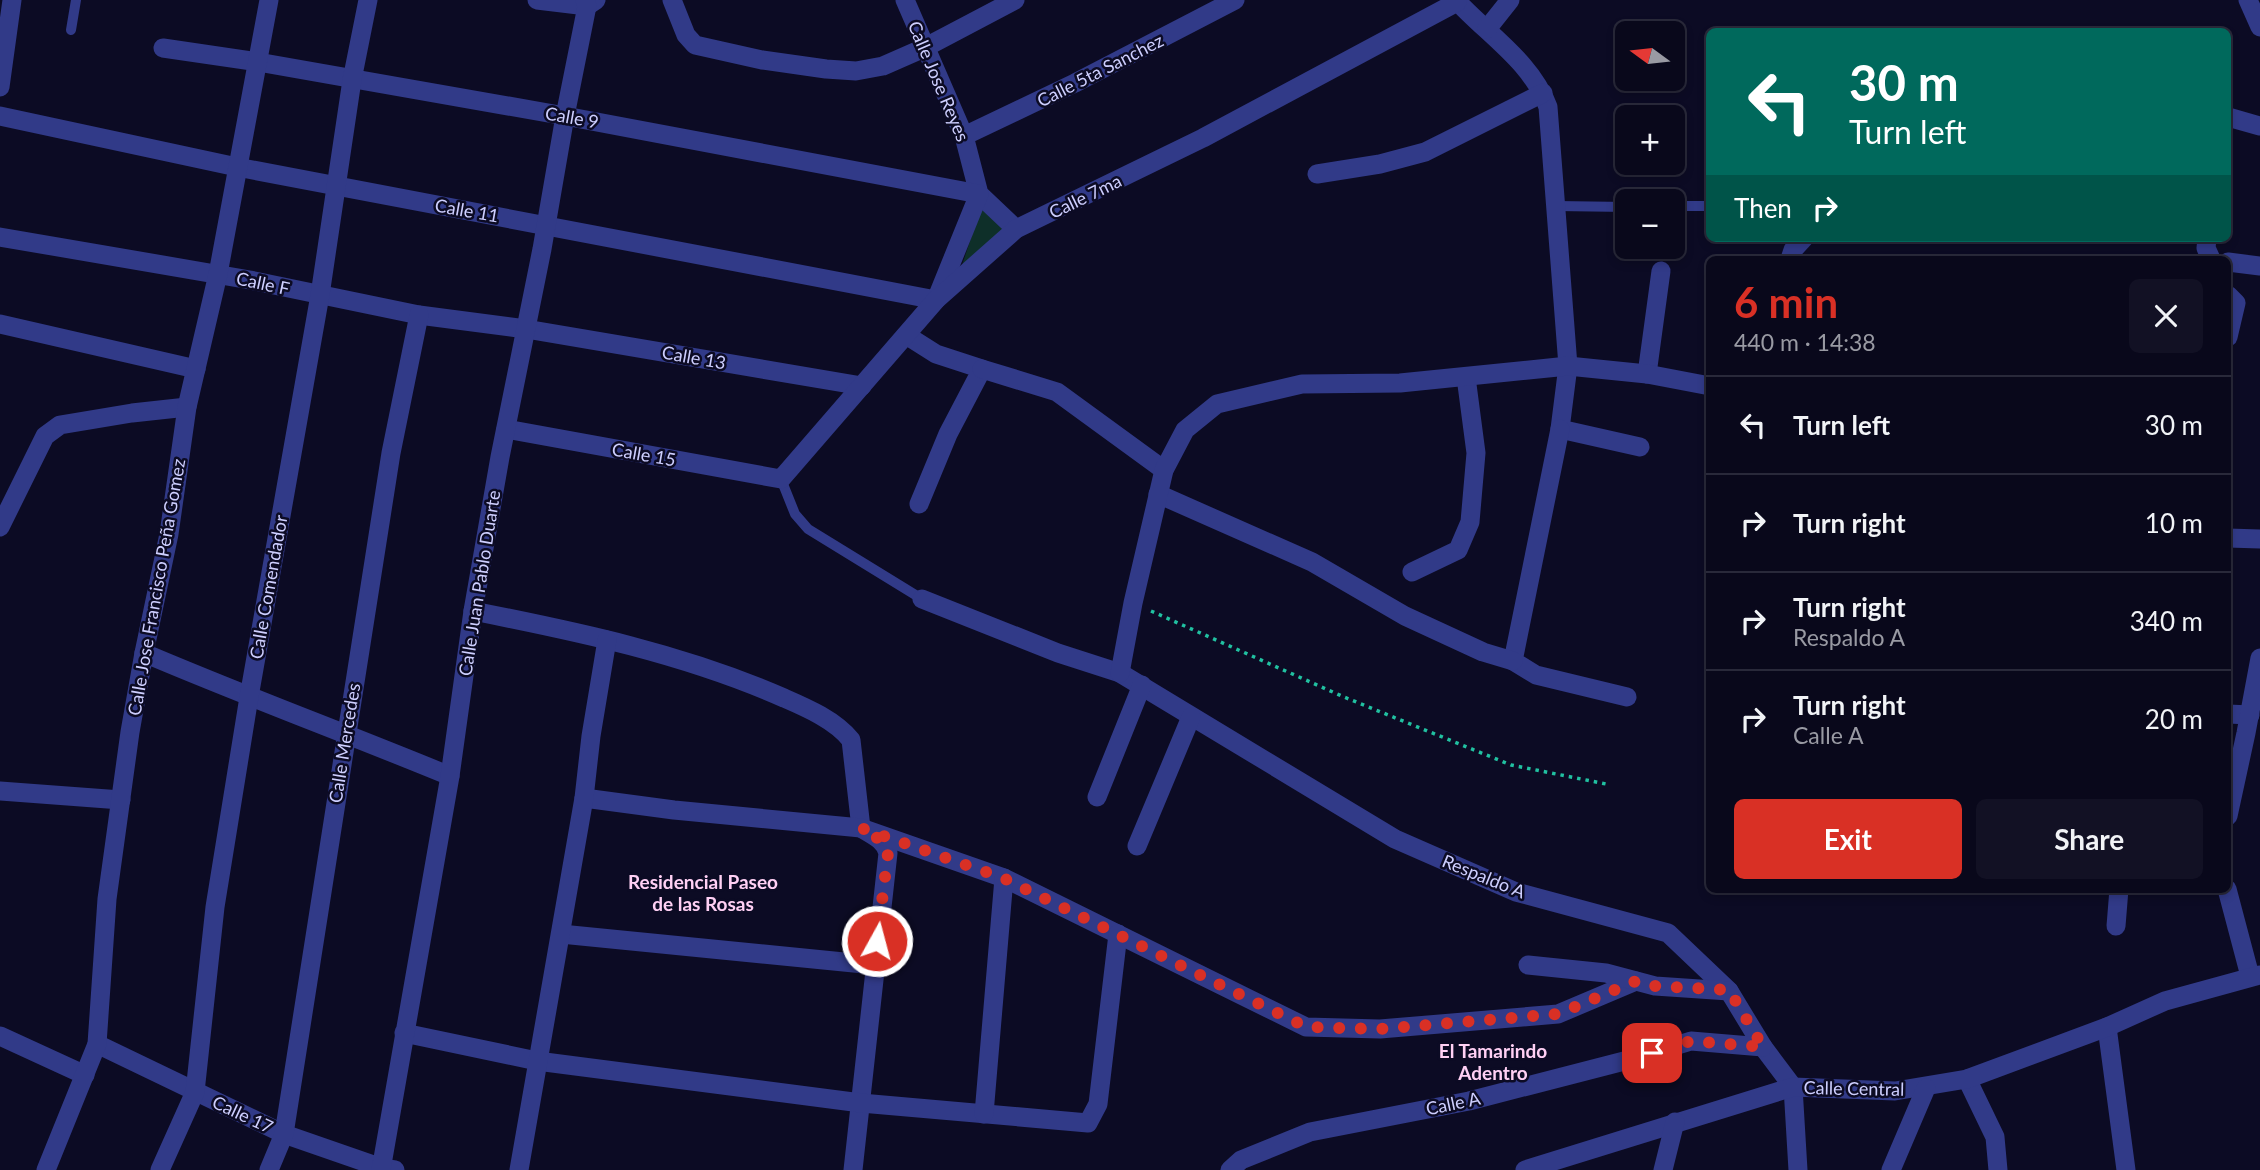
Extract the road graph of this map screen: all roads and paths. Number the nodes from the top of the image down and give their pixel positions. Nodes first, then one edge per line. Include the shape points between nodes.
1 (12, 0) edge
2 (76, 0) edge
3 (269, 0) edge
4 (368, 0) edge
5 (537, 0) edge
6 (672, 0) edge
7 (905, 0) edge
8 (1015, 0) edge
9 (1235, 0) edge
10 (1510, 0) edge
11 (2248, 0) edge
12 (1456, 1) edge
13 (589, 2) edge
14 (2260, 27) edge
15 (1487, 29) junction
16 (71, 30) dead end
17 (163, 48) dead end
18 (924, 48) junction
19 (258, 62) junction
20 (352, 80) junction
21 (0, 88) edge
22 (1543, 93) junction
23 (0, 116) edge
24 (565, 116) junction
25 (2231, 118) edge
26 (2260, 126) edge
27 (964, 136) junction
28 (237, 167) junction
29 (1317, 174) dead end
30 (336, 187) junction
31 (979, 194) junction
32 (1556, 206) junction
33 (1685, 206) edge
34 (1706, 206) edge
35 (1615, 207) edge
36 (547, 225) junction
37 (1016, 229) junction
38 (0, 237) edge
39 (2231, 262) edge
40 (2260, 266) edge
41 (1661, 271) dead end
42 (218, 274) junction
43 (320, 295) junction
44 (2231, 298) edge
45 (936, 300) junction
46 (419, 315) junction
47 (0, 324) edge
48 (2231, 324) edge
49 (526, 329) junction
50 (906, 335) junction
51 (1568, 366) junction
52 (197, 369) junction
53 (982, 369) junction
54 (1647, 374) junction
55 (1466, 377) junction
56 (1706, 385) edge
57 (862, 386) junction
58 (187, 407) junction
59 (506, 429) junction
60 (1560, 429) junction
61 (1640, 447) dead end
62 (1164, 470) junction
63 (781, 479) junction
64 (1158, 494) junction
65 (919, 504) dead end
66 (0, 527) edge
67 (2231, 538) edge
68 (2260, 539) edge
69 (1412, 572) dead end
70 (922, 599) joint
71 (1133, 603) junction
72 (473, 611) junction
73 (607, 640) junction
74 (144, 653) junction
75 (2260, 658) edge
76 (1513, 661) junction
77 (1120, 673) junction
78 (1142, 685) junction
79 (1627, 697) dead end
80 (249, 698) junction
81 (2231, 714) edge
82 (2250, 715) junction
83 (1191, 717) junction
84 (346, 733) junction
85 (450, 776) junction
86 (1606, 784) dead end
87 (0, 792) edge
88 (1097, 796) dead end
89 (584, 798) junction
90 (121, 800) junction
91 (2231, 802) edge
92 (861, 828) junction
93 (1137, 846) dead end
94 (1003, 878) junction
95 (2119, 893) edge
96 (2228, 893) edge
97 (2116, 926) dead end
98 (561, 934) junction
99 (1118, 934) junction
100 (874, 965) junction
101 (1528, 965) dead end
102 (2255, 975) edge
103 (1636, 981) junction
104 (1729, 990) junction
105 (2107, 1027) junction
106 (404, 1033) junction
107 (0, 1036) edge
108 (97, 1044) junction
109 (1763, 1047) junction
110 (537, 1061) junction
111 (85, 1075) junction
112 (1967, 1079) junction
113 (1793, 1087) junction
114 (1926, 1088) junction
115 (195, 1092) junction
116 (861, 1103) junction
117 (984, 1114) junction
118 (1675, 1122) junction
119 (284, 1133) junction
120 (386, 1169) edge
121 (46, 1170) edge
122 (160, 1170) edge
123 (269, 1170) edge
124 (519, 1170) edge
125 (853, 1170) edge
126 (1230, 1170) edge
127 (1525, 1170) edge
128 (1663, 1170) edge
129 (1798, 1170) edge
130 (1891, 1170) edge
131 (1998, 1170) edge
132 (2126, 1170) edge

1 - 21 street
2 - 16 lane
3 - 19 street, Calle Jose Francisco Peña Gomez
4 - 20 street, Calle Comendador
5 - 13 street
6 - 18 street via 695,45 762,60 856,71 883,66
7 - 18 street, Calle Jose Reyes
8 - 18 street
9 - 27 street, Calle 5ta Sanchez
10 - 15 street
11 - 14 street
12 - 15 street
12 - 37 street, Calle 7ma via 1203,138
13 - 24 street, Calle Juan Pablo Duarte
15 - 22 street
17 - 19 street, Calle 9
18 - 27 street, Calle Jose Reyes
19 - 20 street, Calle 9
19 - 28 street, Calle Jose Francisco Peña Gomez
20 - 24 street, Calle 9
20 - 30 street, Calle Comendador
22 - 29 street via 1425,152
22 - 32 street
23 - 28 street, Calle 11
24 - 31 street, Calle 9
24 - 36 street, Calle Juan Pablo Duarte
25 - 26 street
27 - 31 street, Calle Jose Reyes
28 - 30 street, Calle 11
28 - 42 street, Calle Jose Francisco Peña Gomez
30 - 36 street, Calle 11
30 - 43 street, Calle Comendador
31 - 37 street
31 - 45 street
32 - 35 lane
32 - 51 street
33 - 34 lane
36 - 45 street, Calle 11
36 - 49 street, Calle Juan Pablo Duarte
37 - 45 street, Calle 7ma
38 - 42 street, Calle F
39 - 40 street
41 - 54 street
42 - 43 street, Calle F
42 - 52 street, Calle Jose Francisco Peña Gomez
43 - 46 street, Calle F
43 - 80 street, Calle Comendador
44 - 48 street via 2236,303
45 - 50 street, Calle 7ma
46 - 49 street, Calle F
46 - 84 street, Calle Mercedes via 391,453
47 - 52 street
49 - 57 street, Calle 13
49 - 59 street, Calle Juan Pablo Duarte
50 - 53 street via 936,354
50 - 57 street, Calle 7ma
51 - 54 street
51 - 55 street
51 - 60 street
52 - 58 street, Calle Jose Francisco Peña Gomez
53 - 62 street via 1057,392
53 - 65 street
54 - 56 street
55 - 62 street via 1302,384 1217,404 1185,430
55 - 69 street via 1476,453 1470,522 1458,550
57 - 63 street, Calle 7ma
58 - 66 street via 53,429 45,436
58 - 74 street, Calle Jose Francisco Peña Gomez via 169,534
59 - 63 street, Calle 15
59 - 72 street, Calle Juan Pablo Duarte
60 - 61 street
60 - 76 street
62 - 64 street
63 - 70 lane via 795,514 808,530
64 - 71 street
64 - 76 street via 1312,562 1405,616
67 - 68 street
70 - 77 street, Respaldo A
71 - 77 street
71 - 86 path via 1511,765
72 - 73 street
72 - 85 street, Calle Juan Pablo Duarte
73 - 89 street
73 - 92 street via 718,670 803,706 843,729 851,740
74 - 80 street
74 - 90 street, Calle Jose Francisco Peña Gomez
75 - 82 street
76 - 79 street via 1536,675
77 - 78 street, Respaldo A
78 - 83 street, Respaldo A
78 - 88 street
80 - 84 street
80 - 115 street, Calle Comendador via 215,907
81 - 82 street
82 - 91 street
83 - 93 street
83 - 104 street, Respaldo A via 1395,839 1516,892 1668,933
84 - 85 street
84 - 119 street, Calle Mercedes
85 - 106 street, Calle Juan Pablo Duarte
87 - 90 street
89 - 92 street
89 - 98 street
90 - 108 street, Calle Jose Francisco Peña Gomez via 107,899
92 - 94 street
92 - 100 street via 880,840 888,853
94 - 99 street
94 - 117 street
95 - 97 street
96 - 102 street
98 - 100 street
98 - 110 street
99 - 103 street via 1306,1027 1380,1029 1558,1014
99 - 117 street via 1098,1104 1088,1123
100 - 116 street
101 - 103 street via 1606,973
102 - 105 street, Calle Central via 2165,1001
103 - 104 street
104 - 109 street, Respaldo A
105 - 112 street, Calle Central
105 - 132 street
106 - 110 street
106 - 120 street, Calle Juan Pablo Duarte
107 - 111 street
108 - 111 street, Calle Jose Francisco Peña Gomez
108 - 115 street, Calle 17
109 - 113 street, Respaldo A
109 - 126 street, Calle A via 1691,1041 1469,1101 1310,1132 1241,1160
110 - 116 street
110 - 124 street
111 - 121 street, Calle Jose Francisco Peña Gomez
112 - 114 street, Calle Central
112 - 131 street via 1995,1137
113 - 114 street, Calle Central
113 - 118 street, Calle Central
113 - 129 street
114 - 130 street
115 - 119 street, Calle 17
115 - 122 street, Calle Comendador
116 - 117 street
116 - 125 street
118 - 127 street, Calle Central
118 - 128 street
119 - 120 street, Calle 17
119 - 123 street, Calle Mercedes

